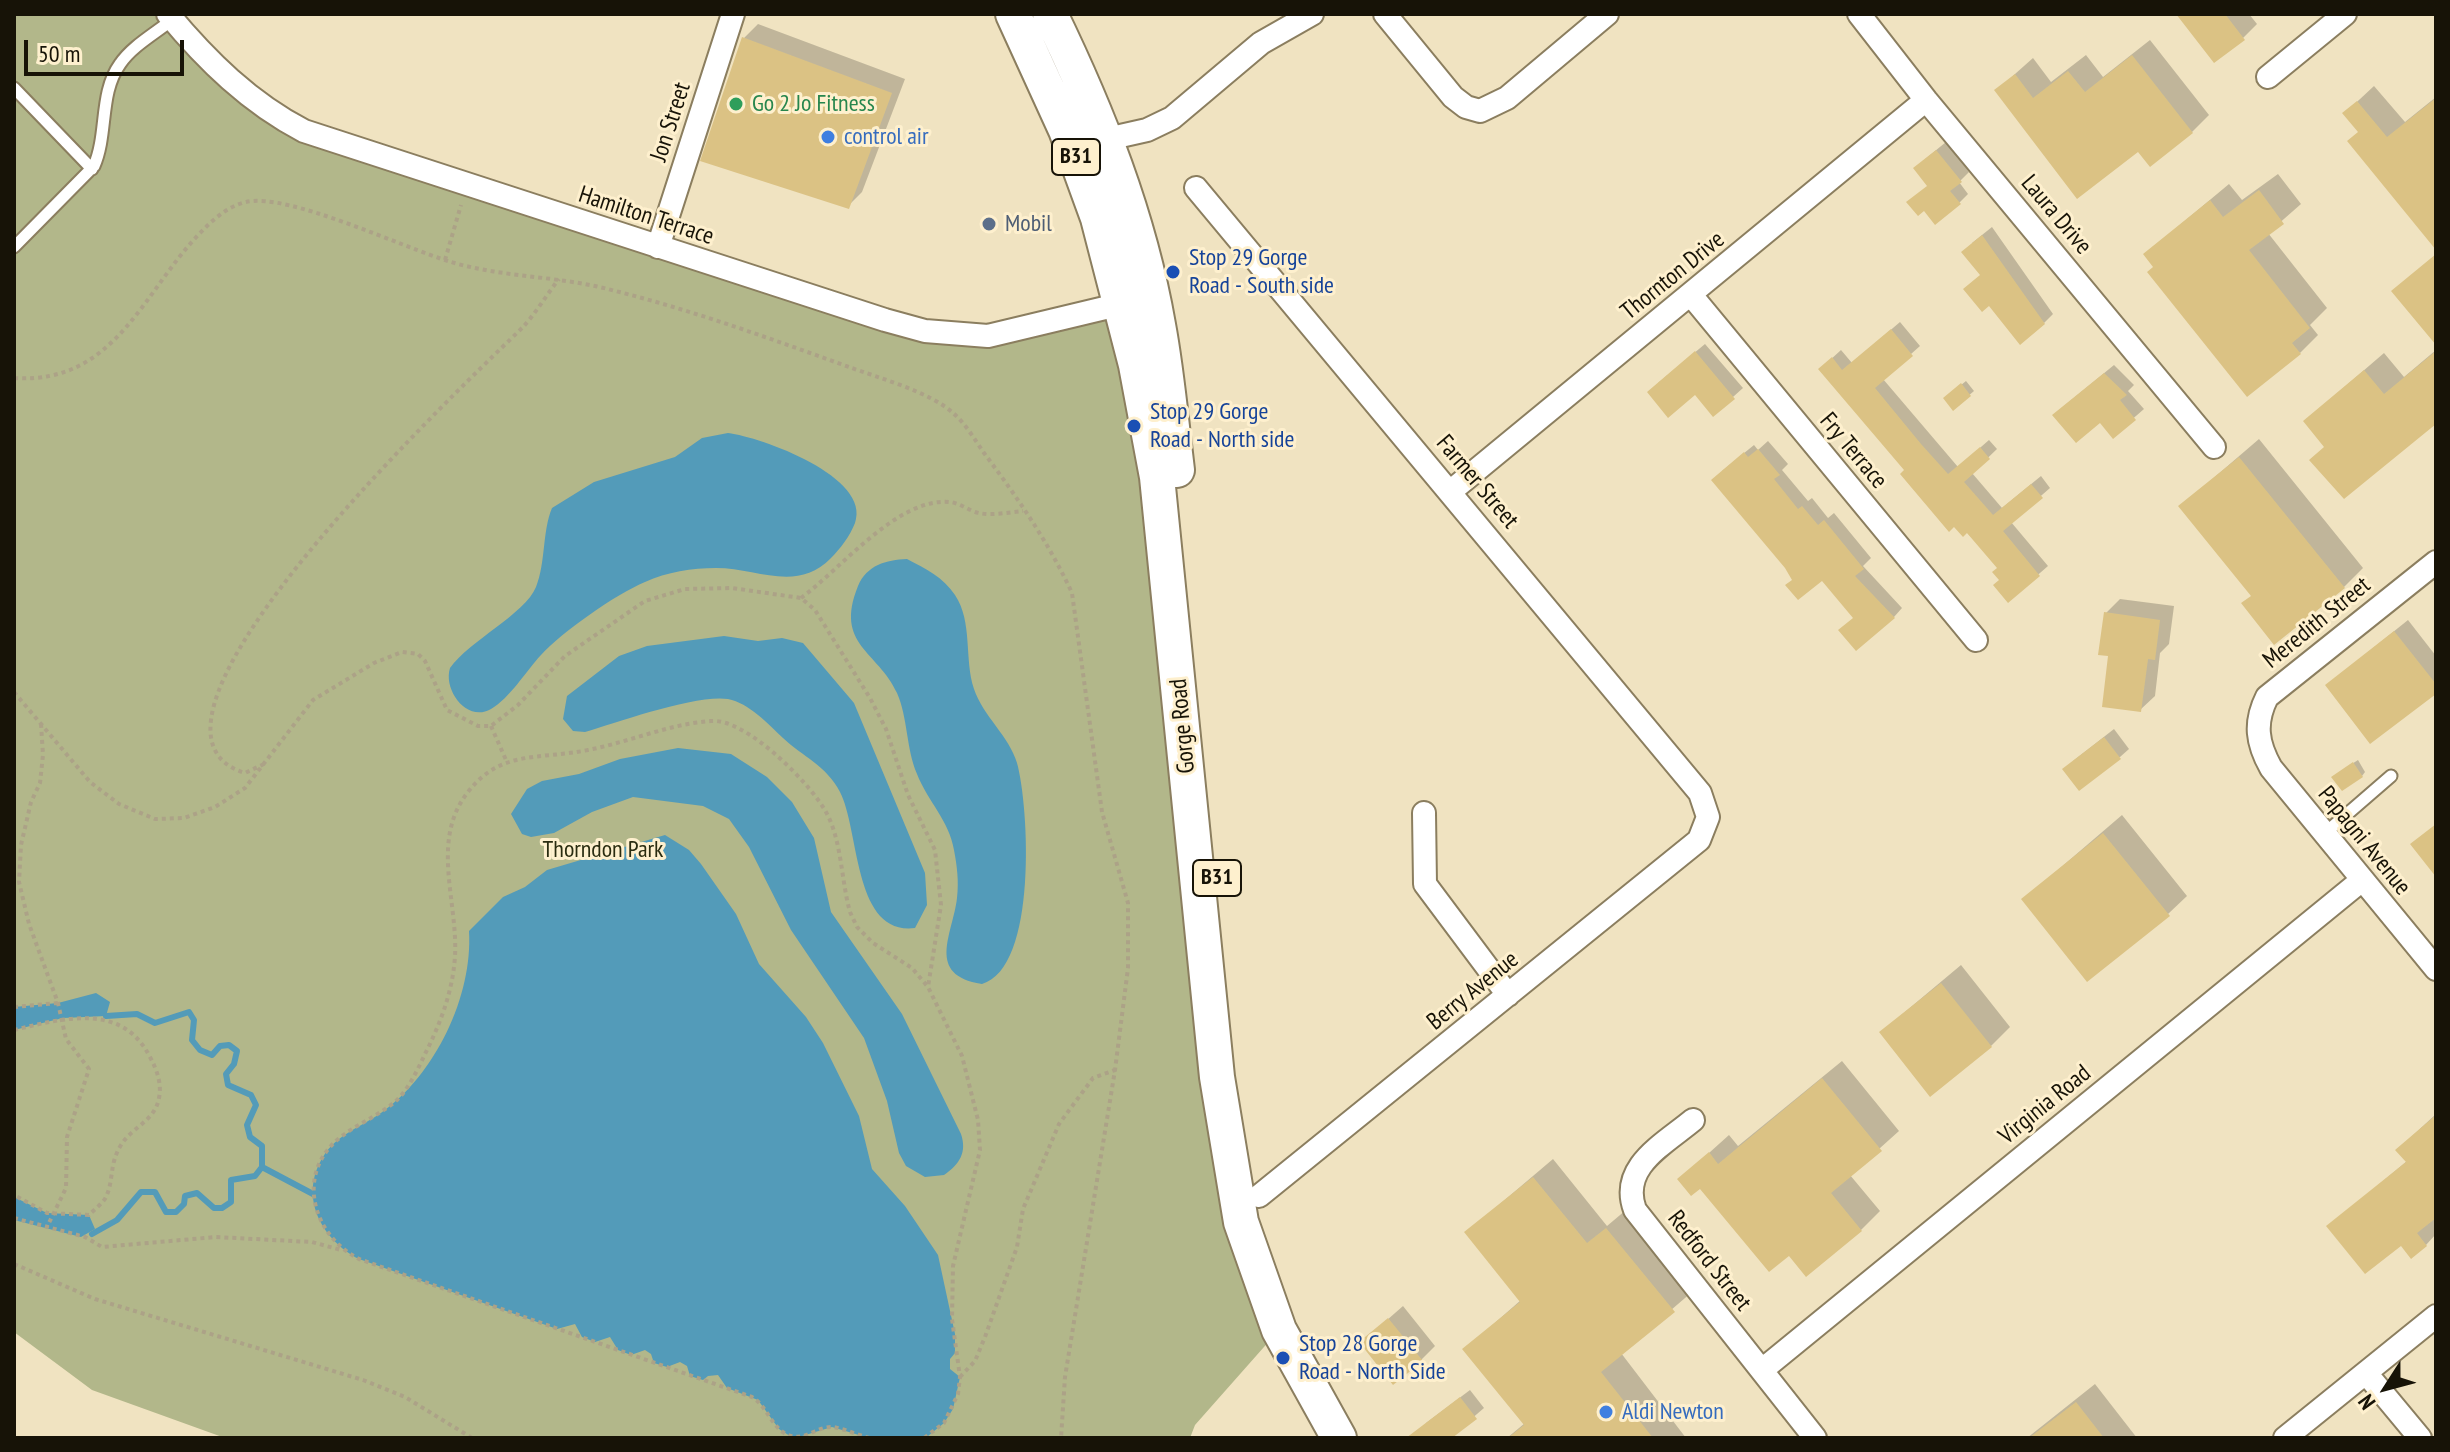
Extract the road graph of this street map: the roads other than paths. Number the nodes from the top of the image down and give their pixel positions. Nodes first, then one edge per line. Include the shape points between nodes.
1 (733, 14) edge
2 (1013, 14) edge
3 (1050, 14) edge
4 (1312, 14) edge
5 (1385, 14) edge
6 (1607, 14) edge
7 (1859, 14) edge
8 (2345, 14) edge
9 (174, 16) edge
10 (2268, 77) dead end
11 (14, 88) edge
12 (1926, 100) junction
13 (1107, 139) junction
14 (92, 169) junction
15 (1196, 188) dead end
16 (18, 243) edge
17 (658, 247) junction
18 (1691, 295) junction
19 (1136, 300) junction
20 (2214, 447) dead end
21 (1451, 491) junction
22 (2436, 562) edge
23 (1976, 640) dead end
24 (2258, 741) joint
25 (2391, 776) dead end
26 (1424, 813) dead end
27 (1708, 817) joint
28 (2324, 834) junction
29 (2362, 880) junction
30 (2436, 969) edge
31 (1508, 995) junction
32 (1693, 1120) dead end
33 (1259, 1196) junction
34 (2436, 1316) edge
35 (1762, 1370) junction
36 (2366, 1373) junction
37 (1339, 1438) edge
38 (1363, 1438) edge
39 (1815, 1438) edge
40 (2285, 1438) edge
41 (2420, 1438) edge

1 - 17 street, Jon Street
2 - 19 main road, Gorge Road / B31
3 - 13 main road, Gorge Road / B31
4 - 13 street via 1261,43 1172,118
5 - 6 street via 1453,97 1480,111 1507,98
7 - 12 street, Laura Drive
8 - 10 street
9 - 14 lane via 120,63 108,97 101,151
9 - 17 street, Hamilton Terrace via 222,74 304,131
11 - 14 lane
12 - 18 street, Thornton Drive
12 - 20 street, Laura Drive
13 - 19 main road, Gorge Road / B31
14 - 16 lane
15 - 21 street, Farmer Street
17 - 19 street, Hamilton Terrace via 925,331 988,336
18 - 21 street, Thornton Drive
18 - 23 street, Fry Terrace
19 - 33 main road, Gorge Road / B31 via 1180,494 1231,1016
19 - 37 main road, Gorge Road / B31 via 1217,1077 1241,1222 1279,1330
21 - 27 street, Farmer Street via 1700,793
22 - 24 street, Meredith Street via 2267,697
24 - 28 street, Papagni Avenue via 2271,768
25 - 28 lane
26 - 31 street via 1425,884
27 - 31 street, Berry Avenue via 1699,840
28 - 29 street, Papagni Avenue
29 - 30 street, Papagni Avenue
29 - 35 street, Virginia Road
31 - 33 street, Berry Avenue
32 - 35 street, Redford Street via 1632,1176 1629,1193 1668,1255
33 - 38 main road, Gorge Road / B31 via 1291,1305 1321,1370
34 - 36 street
35 - 39 street, Redford Street
36 - 40 street
36 - 41 street

